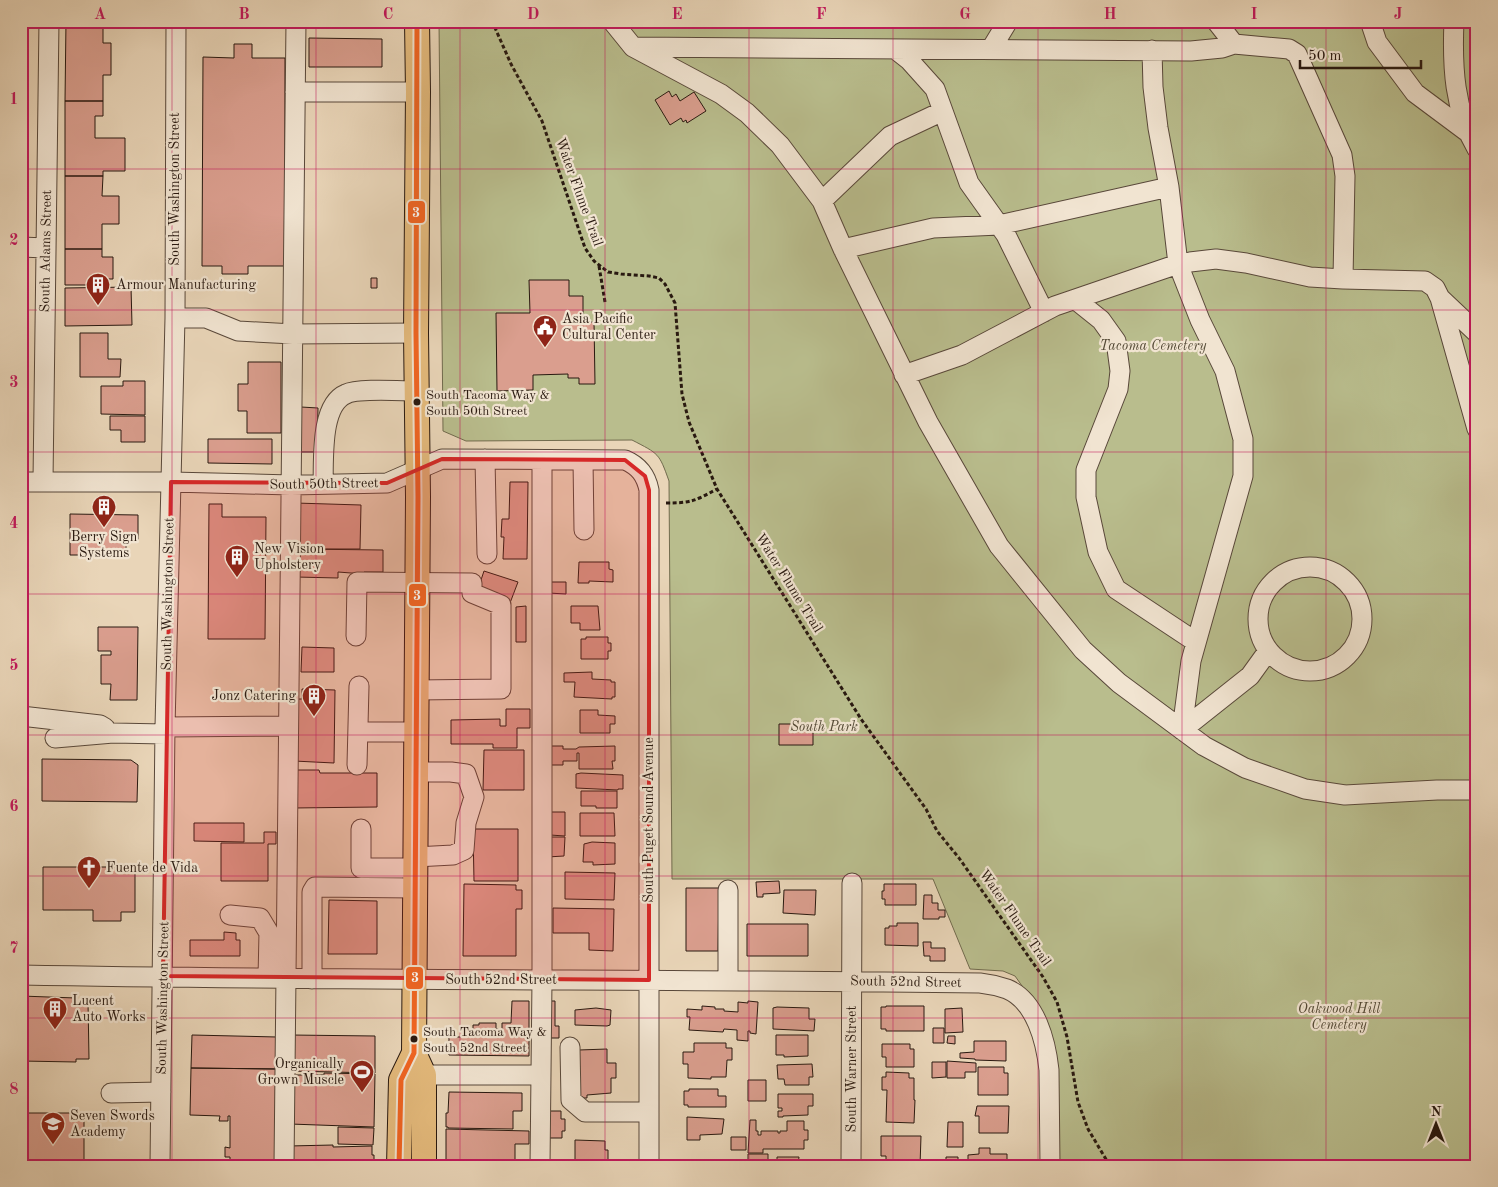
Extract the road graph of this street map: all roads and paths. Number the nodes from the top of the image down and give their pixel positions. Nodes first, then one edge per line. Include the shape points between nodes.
1 (49, 21) edge
2 (176, 21) edge
3 (296, 21) edge
4 (418, 21) edge
5 (492, 21) edge
6 (612, 21) edge
7 (1008, 21) edge
8 (1216, 21) edge
9 (1370, 21) edge
10 (1454, 21) edge
11 (1234, 44) junction
12 (634, 47) junction
13 (896, 49) junction
14 (991, 49) junction
15 (1152, 50) junction
16 (295, 92) junction
17 (418, 92) junction
18 (943, 111) junction
19 (1466, 131) junction
20 (1477, 149) edge
21 (1169, 187) junction
22 (822, 201) junction
23 (998, 225) junction
24 (21, 247) edge
25 (46, 248) junction
26 (843, 249) junction
27 (1178, 264) junction
28 (599, 265) junction
29 (1343, 279) junction
30 (1440, 298) junction
31 (1076, 300) junction
32 (605, 302) dead end
33 (1044, 312) junction
34 (175, 318) junction
35 (416, 333) junction
36 (1477, 333) edge
37 (293, 334) junction
38 (904, 375) junction
39 (416, 391) junction
40 (1477, 429) edge
41 (485, 459) junction
42 (542, 460) junction
43 (583, 460) junction
44 (417, 470) junction
45 (645, 476) joint
46 (43, 481) junction
47 (21, 482) edge
48 (170, 482) junction
49 (322, 484) junction
50 (291, 485) junction
51 (717, 489) junction
52 (649, 504) junction
53 (584, 530) dead end
54 (487, 554) dead end
55 (417, 582) junction
56 (356, 636) dead end
57 (1196, 642) junction
58 (1268, 651) junction
59 (359, 686) dead end
60 (416, 690) junction
61 (21, 716) edge
62 (287, 726) junction
63 (1182, 730) junction
64 (165, 731) junction
65 (358, 732) junction
66 (416, 732) junction
67 (113, 733) junction
68 (55, 738) dead end
69 (357, 765) dead end
70 (416, 772) junction
71 (1477, 790) edge
72 (361, 829) dead end
73 (415, 871) junction
74 (852, 883) dead end
75 (728, 890) dead end
76 (230, 915) dead end
77 (21, 975) edge
78 (163, 976) junction
79 (276, 978) junction
80 (312, 979) junction
81 (415, 980) junction
82 (542, 980) junction
83 (649, 980) junction
84 (728, 980) junction
85 (852, 981) junction
86 (570, 1047) dead end
87 (414, 1053) junction
88 (424, 1075) junction
89 (541, 1075) junction
90 (161, 1092) junction
91 (111, 1093) dead end
92 (649, 1112) junction
93 (160, 1166) edge
94 (284, 1166) edge
95 (400, 1166) edge
96 (424, 1166) edge
97 (540, 1166) edge
98 (649, 1166) edge
99 (851, 1166) edge
100 (1050, 1166) edge
101 (1110, 1166) edge

1 - 25 street, South Adams Street
2 - 34 street, South Washington Street
3 - 16 street
4 - 17 main road
5 - 28 path, Water Flume Trail via 542,121 585,248
6 - 12 street
7 - 14 street
8 - 11 street
9 - 19 street via 1377,42 1415,93
10 - 19 street via 1453,68
11 - 15 street via 1191,51
11 - 29 street via 1289,49 1297,54 1342,155 1345,176
12 - 13 street
12 - 22 street via 721,94 747,113 780,145
13 - 14 street
13 - 18 street via 935,89
14 - 15 street
15 - 21 street via 1158,128
16 - 17 street
16 - 37 street
17 - 35 main road
18 - 22 street via 890,136
18 - 23 street via 969,183
19 - 20 street
21 - 23 street
21 - 27 street
22 - 26 street
23 - 26 street via 933,228
23 - 33 street
24 - 25 street
25 - 46 street, South Adams Street
26 - 38 street
27 - 29 street via 1216,259 1310,277
27 - 31 street
27 - 57 street via 1225,371 1243,439 1243,476
28 - 32 path
28 - 51 path, Water Flume Trail via 608,272 660,278 669,290 675,303 682,394 689,422
29 - 30 street via 1425,281 1435,288
30 - 36 street
30 - 40 street
31 - 33 street
31 - 57 street via 1101,320 1116,341 1120,371 1118,389 1086,470 1086,498 1098,552 1116,588
33 - 38 street via 962,354
34 - 37 street via 206,318 238,331
34 - 48 street, South Washington Street
35 - 37 street
35 - 39 main road
37 - 50 street
38 - 63 street via 999,546 1083,650 1119,683
39 - 44 main road
39 - 49 street via 346,394 332,405
41 - 42 street, South 50th Street
41 - 44 street, South 50th Street via 442,459
41 - 54 street
42 - 43 street, South 50th Street
42 - 82 street
43 - 45 street, South 50th Street via 625,460
43 - 53 street
44 - 49 street, South 50th Street via 387,483
44 - 55 main road
45 - 52 street, South Puget Sound Avenue
46 - 47 street, South 50th Street
46 - 48 street, South 50th Street
48 - 50 street, South 50th Street
48 - 64 street, South Washington Street
49 - 50 street, South 50th Street
50 - 62 street
51 - 52 path via 686,503
51 - 101 path, Water Flume Trail via 861,719 1043,977 1057,1002 1078,1102 1088,1130
52 - 83 street, South Puget Sound Avenue
55 - 56 street via 357,582
55 - 60 main road
55 - 60 street via 472,583 472,593 501,605 501,689
57 - 63 street
58 - 58 street via 1286,666 1309,671 1320,670 1342,660 1356,642 1362,620 1361,608 1351,587 1333,572 1311,567 1299,568 1278,578 1259,606 1259,630
58 - 63 street via 1250,676
59 - 65 street
60 - 66 main road
61 - 67 street via 100,725
62 - 64 street
62 - 79 street
63 - 71 street via 1245,768 1305,789 1345,795
64 - 67 street
64 - 78 street, South Washington Street
65 - 66 street
65 - 69 street
66 - 70 main road
67 - 68 street
70 - 73 main road
70 - 73 street via 466,774 474,797 466,823 464,850
72 - 73 street via 361,868
73 - 80 street via 315,887 312,892
73 - 81 main road
74 - 85 street, South Warner Street
75 - 84 street
76 - 79 street via 260,918 269,933
77 - 78 street, South 52nd Street
78 - 79 street, South 52nd Street
78 - 90 street, South Washington Street
79 - 80 street, South 52nd Street
79 - 94 street
80 - 81 street, South 52nd Street
81 - 82 street, South 52nd Street
81 - 87 main road
82 - 83 street, South 52nd Street
82 - 89 street
83 - 84 street, South 52nd Street
83 - 92 street, South Puget Sound Avenue
84 - 85 street, South 52nd Street
85 - 99 street, South Warner Street
85 - 100 street, South 52nd Street via 980,983 1008,990 1017,996 1040,1030 1047,1055
86 - 92 street via 571,1100 585,1112
87 - 88 main road
87 - 95 main road via 400,1080
88 - 89 street
88 - 96 main road
89 - 97 street
90 - 91 street
90 - 93 street, South Washington Street
92 - 98 street, South Puget Sound Avenue

